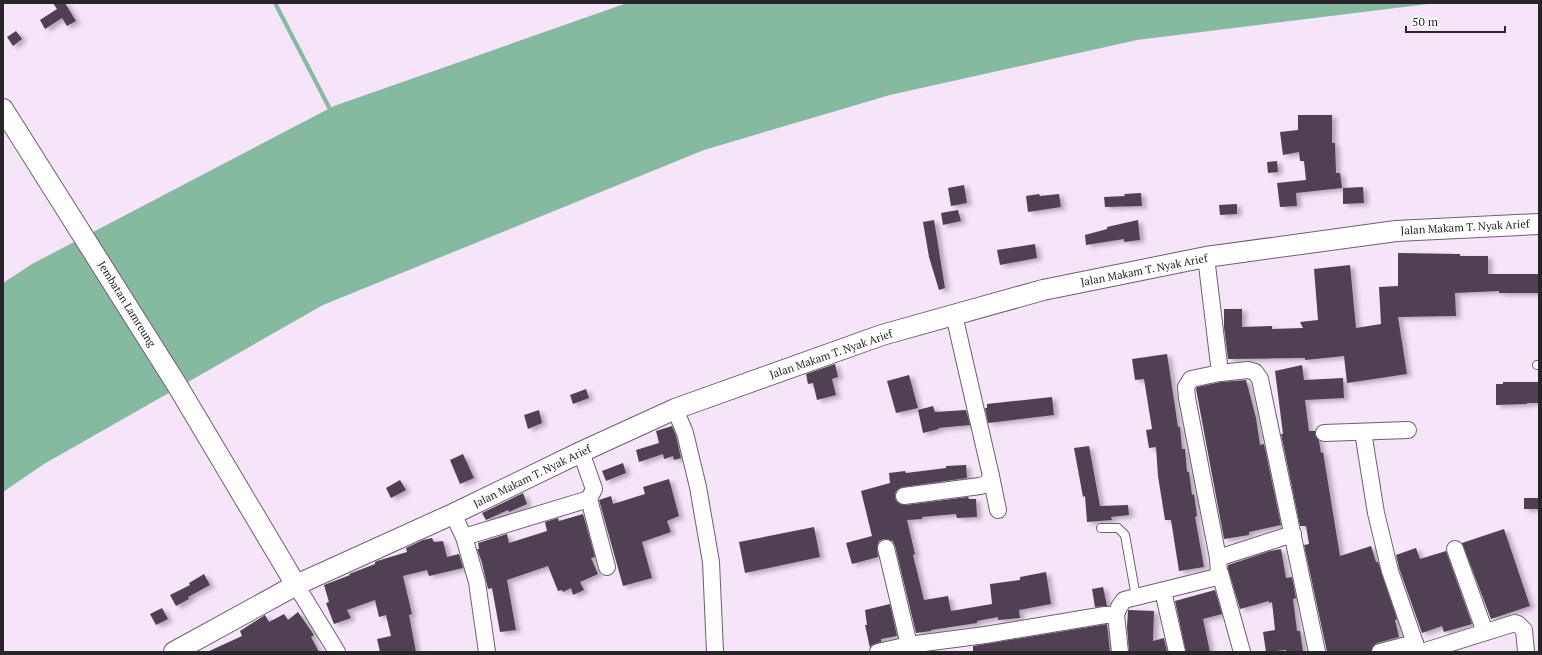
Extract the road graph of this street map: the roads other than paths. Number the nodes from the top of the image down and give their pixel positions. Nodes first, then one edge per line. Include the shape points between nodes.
1 (3, 109) edge
2 (1539, 224) edge
3 (1206, 257) junction
4 (954, 315) junction
5 (1220, 373) junction
6 (675, 409) junction
7 (1408, 430) dead end
8 (1362, 432) junction
9 (1324, 434) dead end
10 (581, 452) junction
11 (991, 476) junction
12 (904, 496) dead end
13 (589, 499) junction
14 (998, 510) dead end
15 (453, 514) junction
16 (1101, 528) dead end
17 (1293, 534) junction
18 (464, 537) junction
19 (886, 548) dead end
20 (1455, 549) dead end
21 (1219, 565) junction
22 (607, 567) dead end
23 (296, 585) junction
24 (1163, 590) junction
25 (1136, 597) junction
26 (1116, 615) junction
27 (1485, 632) junction
28 (909, 645) junction
29 (1418, 649) edge
30 (174, 652) edge
31 (337, 652) edge
32 (487, 652) edge
33 (715, 652) edge
34 (878, 652) edge
35 (1120, 652) edge
36 (1177, 652) edge
37 (1242, 652) edge
38 (1317, 652) edge
39 (1380, 652) edge
40 (1526, 652) edge

1 - 23 street, Jembatan Lamreung via 177,385
2 - 3 street, Jalan Makam T. Nyak Arief via 1396,231
3 - 4 street, Jalan Makam T. Nyak Arief via 1043,290
3 - 5 street
4 - 6 street, Jalan Makam T. Nyak Arief via 882,335
4 - 11 street
5 - 17 street via 1248,370 1255,372 1260,379
5 - 21 street via 1191,379 1186,387 1186,398
6 - 10 street, Jalan Makam T. Nyak Arief
6 - 33 street via 685,433 711,562
7 - 8 street
8 - 9 street
8 - 29 street via 1376,513 1389,564
10 - 13 street via 594,489
10 - 15 street, Jalan Makam T. Nyak Arief
11 - 12 street via 990,481 980,486
11 - 14 street
13 - 18 street
13 - 22 street
15 - 18 street
15 - 23 street, Jalan Makam T. Nyak Arief
16 - 25 lane via 1118,528 1125,535
17 - 21 street
17 - 38 street
18 - 32 street via 477,582
19 - 28 street
20 - 27 street
21 - 24 street via 1217,576 1214,578
21 - 37 street
23 - 30 street, Jalan Makam T. Nyak Arief
23 - 31 street
24 - 25 street
24 - 36 street
25 - 26 street via 1124,600
26 - 28 street
26 - 35 street
27 - 29 street
27 - 40 street via 1518,624 1524,630
28 - 34 street
29 - 39 street

